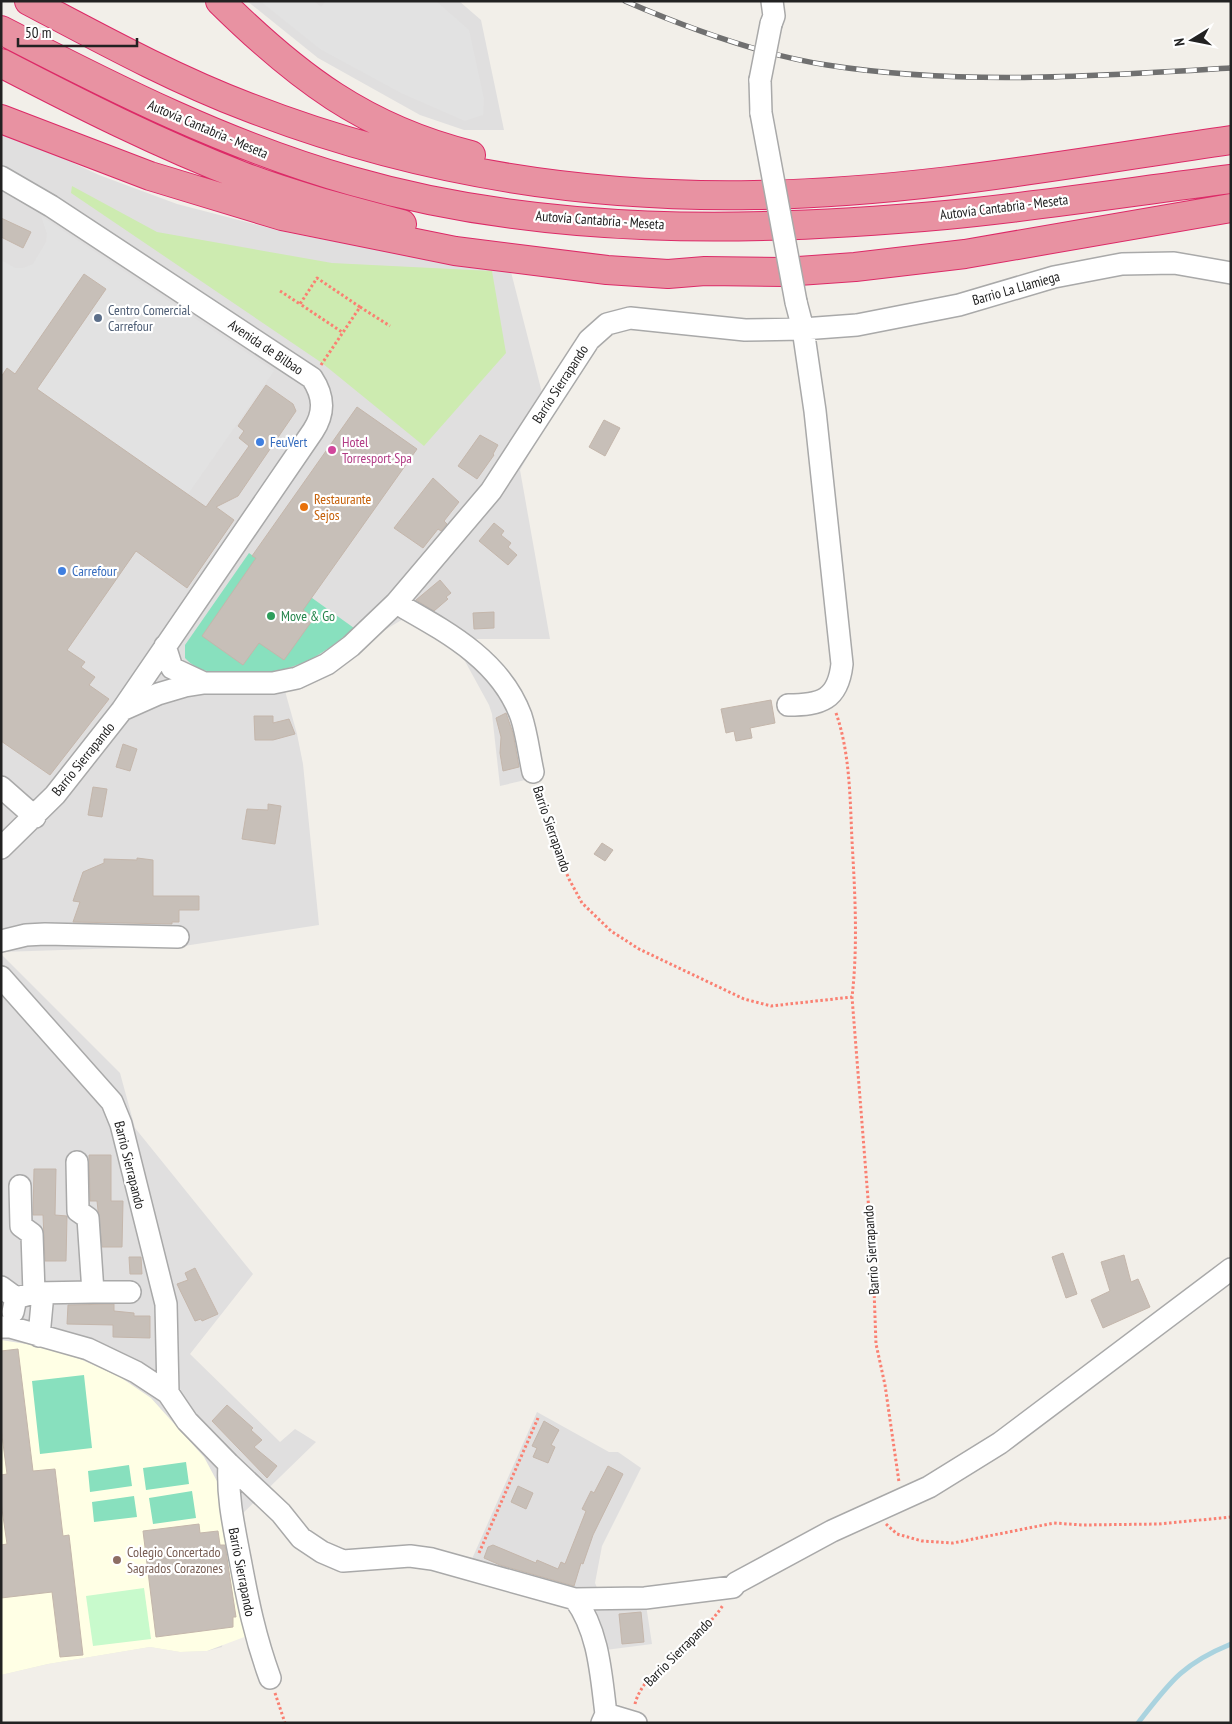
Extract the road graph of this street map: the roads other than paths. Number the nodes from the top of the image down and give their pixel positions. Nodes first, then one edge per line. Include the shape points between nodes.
1 (29, 1) edge
2 (220, 1) edge
3 (776, 10) edge
4 (1, 30) edge
5 (1, 63) edge
6 (1, 119) edge
7 (1231, 140) edge
8 (1, 177) edge
9 (1231, 179) edge
10 (754, 195) junction
11 (1231, 208) edge
12 (705, 271) junction
13 (1231, 273) edge
14 (803, 329) junction
15 (396, 603) junction
16 (164, 646) junction
17 (147, 672) junction
18 (195, 680) junction
19 (788, 705) dead end
20 (122, 710) junction
21 (533, 772) road end
22 (1, 787) edge
23 (35, 817) junction
24 (1, 848) edge
25 (178, 937) dead end
26 (1, 941) edge
27 (1, 977) edge
28 (76, 1162) dead end
29 (20, 1186) dead end
30 (1231, 1270) edge
31 (93, 1292) junction
32 (130, 1292) dead end
33 (23, 1293) edge
34 (6, 1327) edge
35 (39, 1336) junction
36 (168, 1393) junction
37 (229, 1464) junction
38 (575, 1599) junction
39 (270, 1678) road end
40 (604, 1719) edge
41 (633, 1722) edge

1 - 10 highway via 206,91 286,121 410,158 588,190
2 - 10 highway via 308,80 356,111 414,138 469,155 541,169
3 - 14 street, bridge via 760,80 761,114
4 - 9 highway, Autovía Cantabria - Meseta via 154,108 273,157 397,193 522,214 651,225 822,223 949,214
5 - 12 highway via 167,145 244,176 345,209 426,230 522,248 666,263
6 - 12 highway via 176,185 314,224 455,251 549,264 668,274
7 - 10 highway via 941,182
8 - 16 street, Avenida de Bilbao via 51,206 312,378 320,391 322,414 319,422
11 - 12 highway via 926,259 814,270
13 - 14 street, Barrio La Llamiega via 1174,263 1122,264 1054,277 905,317
14 - 15 street, Barrio Sierrapando via 745,330 630,318 607,324 589,340 491,491
14 - 19 street via 842,664 838,684 830,696 814,703
15 - 18 street, Barrio Sierrapando via 333,660 297,678 273,683
15 - 21 street, Barrio Sierrapando via 456,637 472,648 486,664 510,696 520,716
16 - 17 street, Barrio Sierrapando
16 - 18 street via 172,668
17 - 18 street, Barrio Sierrapando
17 - 20 street, Barrio Sierrapando
18 - 20 street, Barrio Sierrapando
20 - 23 street, Barrio Sierrapando
22 - 23 street
23 - 24 street, Barrio Sierrapando
25 - 26 street via 44,934
27 - 36 street, Barrio Sierrapando via 112,1102 121,1124 166,1304
28 - 31 street via 78,1210 88,1218
29 - 33 street via 21,1226 32,1234
30 - 38 street via 1000,1442 929,1487 823,1536 733,1587 644,1598
31 - 32 street
31 - 33 street
33 - 34 street
33 - 35 street
34 - 35 street
35 - 36 street via 88,1349 136,1372
36 - 37 street via 187,1421
37 - 38 street via 282,1513 301,1538 343,1561 410,1556 425,1558
37 - 39 street, Barrio Sierrapando via 231,1514 255,1637
38 - 40 street via 594,1638
40 - 41 street

